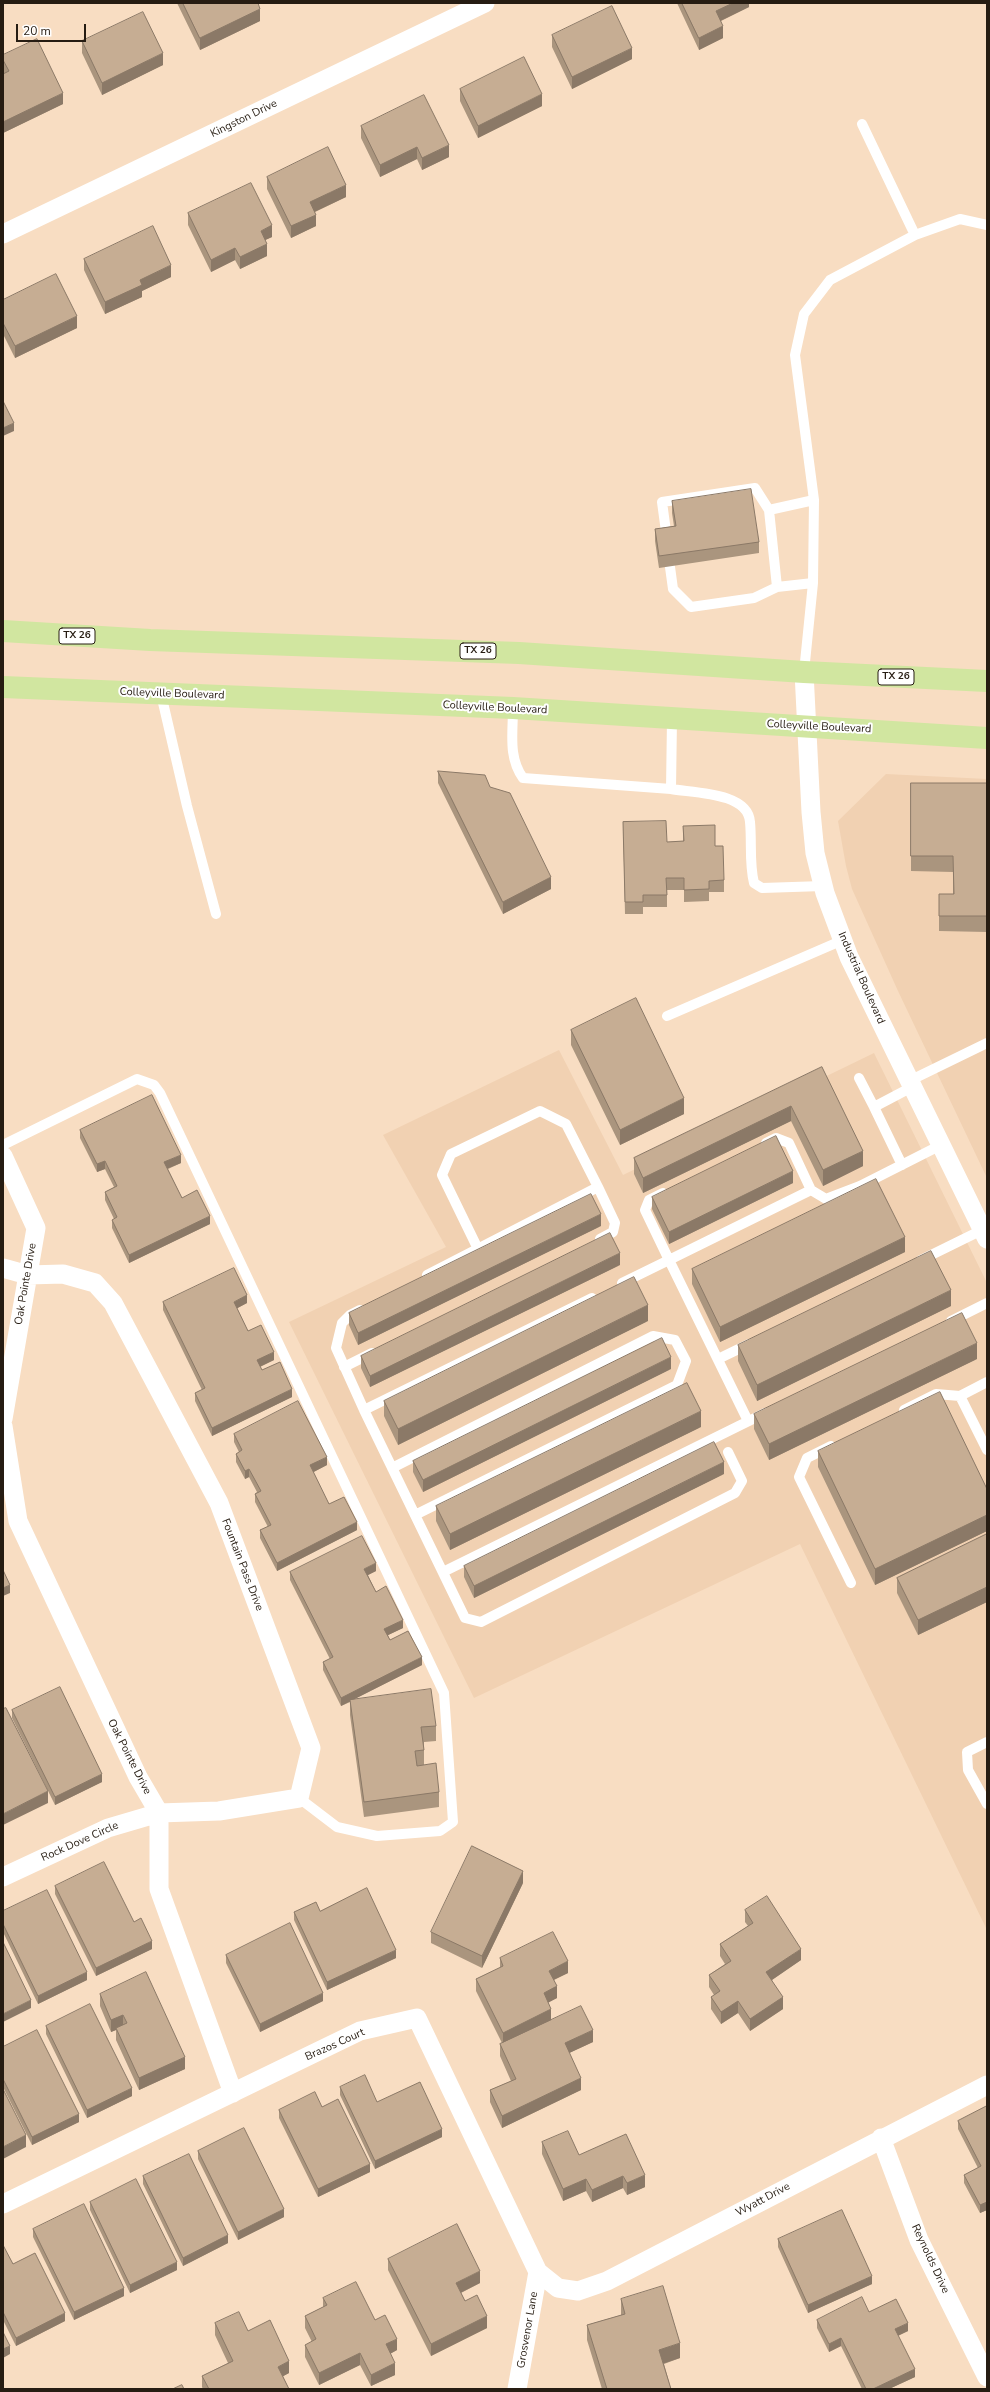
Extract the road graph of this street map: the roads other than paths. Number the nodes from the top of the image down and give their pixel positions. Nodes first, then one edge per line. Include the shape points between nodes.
1 (485, 3) edge
2 (862, 124) dead end
3 (987, 225) edge
4 (3, 234) edge
5 (915, 235) junction
6 (814, 500) junction
7 (769, 510) junction
8 (667, 539) edge
9 (670, 567) edge
10 (813, 583) junction
11 (776, 587) junction
12 (3, 631) edge
13 (804, 672) junction
14 (987, 681) edge
15 (3, 687) edge
16 (161, 694) junction
17 (513, 708) junction
18 (672, 719) junction
19 (807, 725) junction
20 (987, 738) edge
21 (671, 789) junction
22 (823, 886) junction
23 (216, 914) dead end
24 (843, 940) junction
25 (667, 1016) dead end
26 (987, 1043) edge
27 (859, 1078) dead end
28 (911, 1084) junction
29 (874, 1107) junction
30 (3, 1145) edge
31 (941, 1145) junction
32 (754, 1148) edge
33 (3, 1156) edge
34 (902, 1164) junction
35 (598, 1188) junction
36 (670, 1190) edge
37 (812, 1190) junction
38 (985, 1235) edge
39 (592, 1243) edge
40 (478, 1249) junction
41 (668, 1260) junction
42 (911, 1265) edge
43 (3, 1268) edge
44 (28, 1275) junction
45 (421, 1278) edge
46 (987, 1303) edge
47 (371, 1304) edge
48 (942, 1326) edge
49 (761, 1338) edge
50 (380, 1349) edge
51 (718, 1359) junction
52 (344, 1367) junction
53 (987, 1382) edge
54 (960, 1396) junction
55 (777, 1407) edge
56 (364, 1410) junction
57 (893, 1415) edge
58 (3, 1419) edge
59 (748, 1421) junction
60 (3, 1426) edge
61 (843, 1440) edge
62 (987, 1450) edge
63 (728, 1452) dead end
64 (5, 1453) edge
65 (392, 1468) junction
66 (415, 1515) junction
67 (443, 1572) junction
68 (852, 1583) dead end
69 (987, 1742) edge
70 (299, 1798) junction
71 (987, 1804) edge
72 (160, 1813) junction
73 (3, 1877) edge
74 (987, 2085) edge
75 (233, 2092) junction
76 (881, 2138) junction
77 (3, 2204) edge
78 (538, 2272) junction
79 (987, 2376) edge
80 (517, 2389) edge

1 - 4 street, Kingston Drive
2 - 5 lane
3 - 5 lane via 960,219
5 - 6 lane via 830,280 804,314 795,355
6 - 7 lane
6 - 10 lane
7 - 8 lane via 755,488 662,502
7 - 11 lane
9 - 11 lane via 673,589 690,607 754,598
10 - 11 lane
10 - 13 lane
12 - 13 main road, TX 26 via 150,640 519,653
13 - 14 main road, TX 26
13 - 19 street, Industrial Boulevard
15 - 16 main road, Colleyville Boulevard
16 - 17 main road, Colleyville Boulevard
16 - 23 lane
17 - 18 main road, Colleyville Boulevard
17 - 21 lane via 512,757 523,778
18 - 19 main road, Colleyville Boulevard
18 - 21 lane
19 - 20 main road, Colleyville Boulevard
19 - 22 street, Industrial Boulevard via 815,853
21 - 22 lane via 732,798 744,806 750,820 751,871 754,883 762,888
22 - 24 street, Industrial Boulevard
24 - 25 lane
24 - 28 street, Industrial Boulevard
26 - 28 lane
27 - 29 lane
28 - 29 lane
28 - 31 street, Industrial Boulevard
29 - 34 lane
30 - 70 lane via 137,1079 154,1085 444,1693 453,1822 440,1831 377,1836 337,1827
31 - 34 lane
31 - 38 street, Industrial Boulevard
32 - 37 lane via 776,1138 789,1143
33 - 44 street, Oak Pointe Drive via 36,1228
34 - 37 lane via 826,1200
35 - 39 lane via 615,1223 613,1232
35 - 40 lane
35 - 40 lane via 566,1124 540,1110 451,1154 442,1175
36 - 41 lane via 649,1200 645,1210
37 - 41 lane
38 - 42 lane
40 - 45 lane
41 - 51 lane
41 - 56 lane
43 - 44 street, Fountain Pass Drive
44 - 58 street, Oak Pointe Drive
44 - 70 street, Fountain Pass Drive via 63,1274 95,1283 113,1303 218,1503 311,1748
46 - 48 lane
47 - 52 lane via 350,1315 342,1323 336,1348
49 - 51 lane
50 - 52 lane
51 - 59 lane
52 - 56 lane
53 - 54 lane
54 - 57 lane via 936,1394
54 - 62 lane
55 - 59 lane
56 - 65 lane
59 - 67 lane
60 - 64 street, Oak Pointe Drive
61 - 68 lane via 807,1458 799,1477
63 - 67 lane via 742,1481 735,1493 481,1622 465,1618
64 - 72 street, Oak Pointe Drive via 18,1522 138,1777
65 - 66 lane
65 - 66 lane via 653,1336 675,1340 686,1362 677,1385
66 - 67 lane
69 - 71 lane via 967,1752 968,1770
70 - 72 street via 219,1811
72 - 73 street, Rock Dove Circle via 108,1828
72 - 75 street via 159,1889
74 - 76 street, Wyatt Drive
75 - 77 street, Brazos Court
75 - 78 street, Brazos Court via 360,2031 417,2018
76 - 78 street, Wyatt Drive via 607,2281 578,2290 558,2288
76 - 79 street, Reynolds Drive via 920,2240
78 - 80 street, Grosvenor Lane

